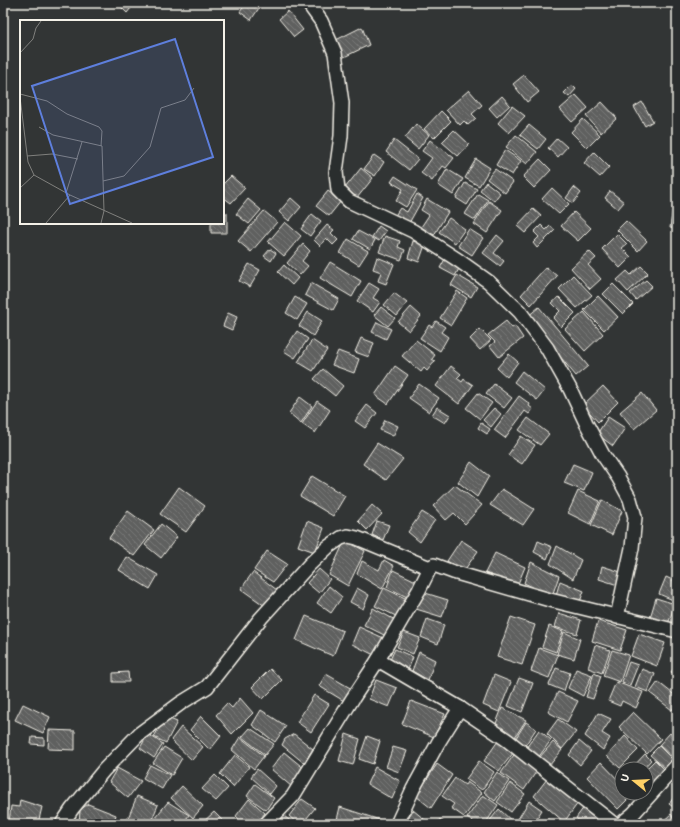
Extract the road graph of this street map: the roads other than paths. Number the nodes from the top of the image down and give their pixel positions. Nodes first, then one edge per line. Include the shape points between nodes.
1 (308, 3) edge
2 (430, 568) junction
3 (617, 617) junction
4 (677, 631) edge
5 (378, 660) junction
6 (460, 708) junction
7 (677, 765) edge
8 (636, 819) edge
9 (62, 824) edge
10 (266, 824) edge
11 (397, 824) edge
12 (614, 824) edge
13 (622, 824) edge

1 - 3 street via 321,21 335,53 342,103 336,172 338,190 349,201 413,232 458,260 489,282 520,312 547,348 603,455 630,499 635,517 632,548
2 - 3 street via 434,565 542,598
2 - 5 street
2 - 9 street via 348,536 328,547 261,618 207,687 139,734 104,770
3 - 4 street
5 - 6 street
5 - 10 street via 292,796
6 - 11 street via 413,788
6 - 12 street via 507,740
7 - 8 street
8 - 13 street

